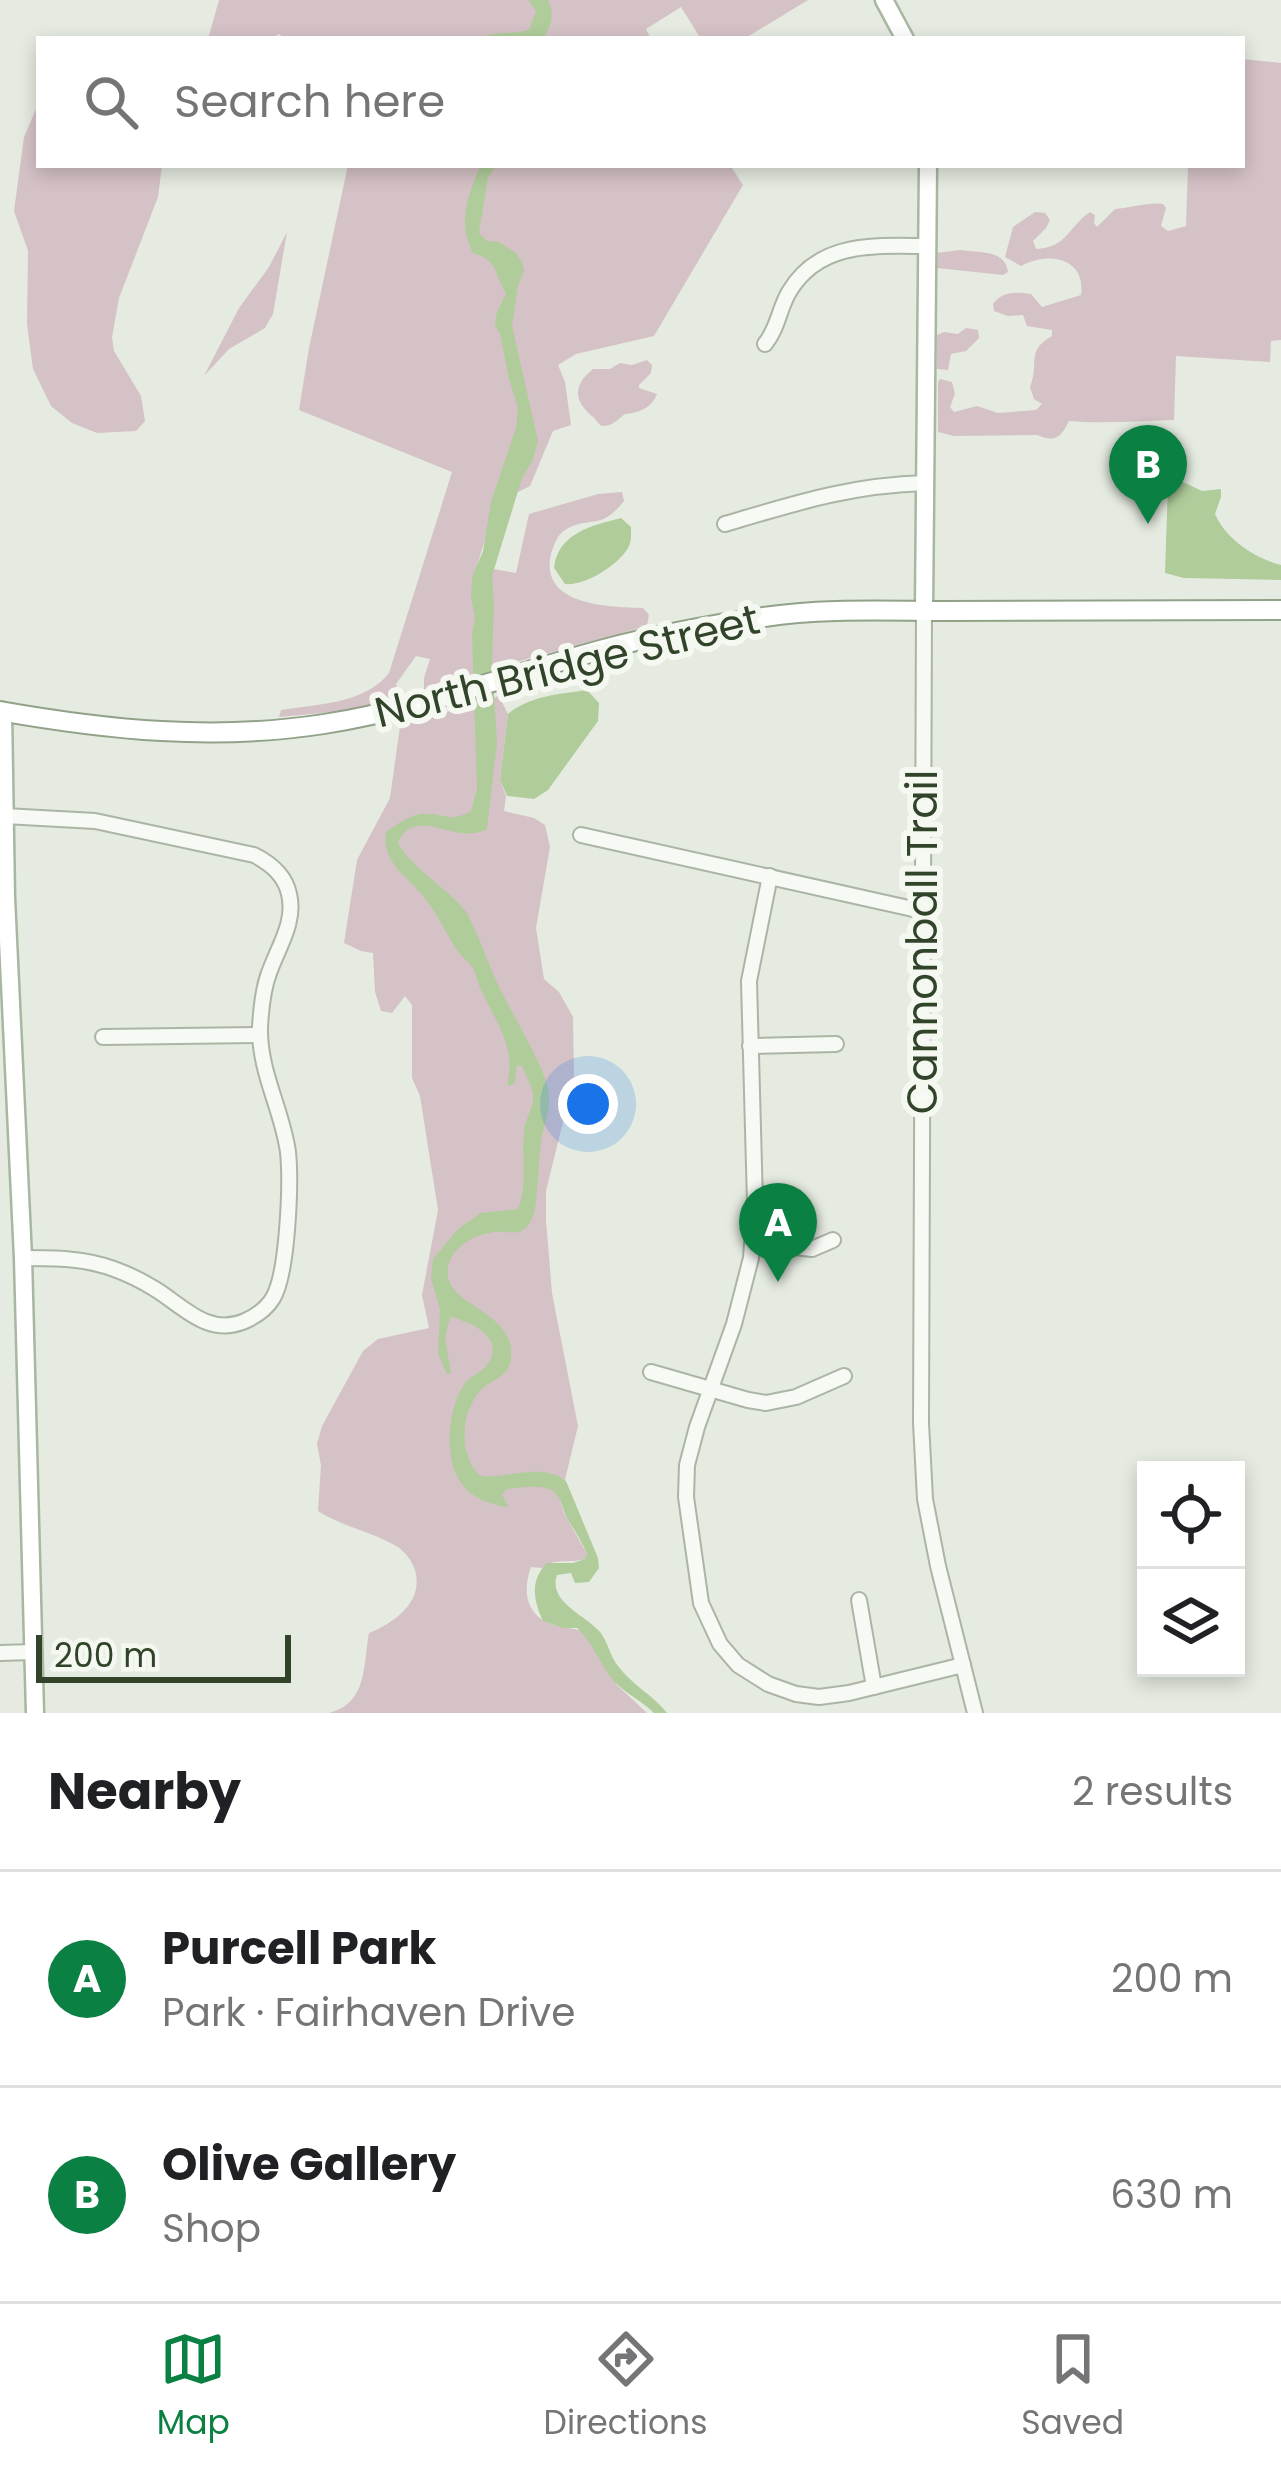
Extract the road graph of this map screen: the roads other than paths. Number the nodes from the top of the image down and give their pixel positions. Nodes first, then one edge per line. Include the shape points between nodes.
1 (884, 0) edge
2 (903, 36) edge
3 (928, 168) edge
4 (928, 245) junction
5 (765, 344) dead end
6 (926, 482) junction
7 (725, 524) dead end
8 (1281, 610) edge
9 (924, 611) junction
10 (2, 711) edge
11 (5, 816) junction
12 (581, 835) dead end
13 (770, 877) junction
14 (3, 899) edge
15 (922, 911) junction
16 (260, 1035) junction
17 (103, 1037) dead end
18 (836, 1044) dead end
19 (750, 1046) junction
20 (832, 1240) dead end
21 (753, 1242) junction
22 (23, 1258) junction
23 (651, 1372) dead end
24 (844, 1376) dead end
25 (711, 1388) junction
26 (859, 1600) dead end
27 (33, 1652) junction
28 (0, 1653) edge
29 (963, 1665) junction
30 (874, 1687) junction
31 (35, 1713) edge
32 (975, 1713) edge

1 - 2 main road
3 - 4 main road, Cannonball Trail
4 - 5 street via 857,247 821,259 786,297
4 - 6 main road, Cannonball Trail
6 - 7 street via 842,490
6 - 9 main road, Cannonball Trail
8 - 9 highway, North Bridge Street
9 - 10 highway, North Bridge Street via 770,616 677,632 446,696 257,732 177,734
9 - 15 street, Cannonball Trail
10 - 11 main road
11 - 14 main road
11 - 16 street via 95,821 235,850 272,866 288,888 290,916 266,980
12 - 13 street
13 - 15 street
13 - 19 street via 749,981
14 - 22 main road
15 - 29 street, Cannonball Trail via 920,1423 925,1499
16 - 17 street
16 - 22 street via 289,1175 280,1277 261,1312 209,1324 108,1266
18 - 19 street
19 - 21 street
20 - 21 street via 812,1249
21 - 25 street
22 - 27 main road
23 - 25 street
24 - 25 street via 775,1402
25 - 30 street via 691,1446 686,1494 711,1630 738,1665 776,1688 819,1697
26 - 30 street
27 - 28 street
27 - 31 main road
29 - 30 street
29 - 32 street, Cannonball Trail

